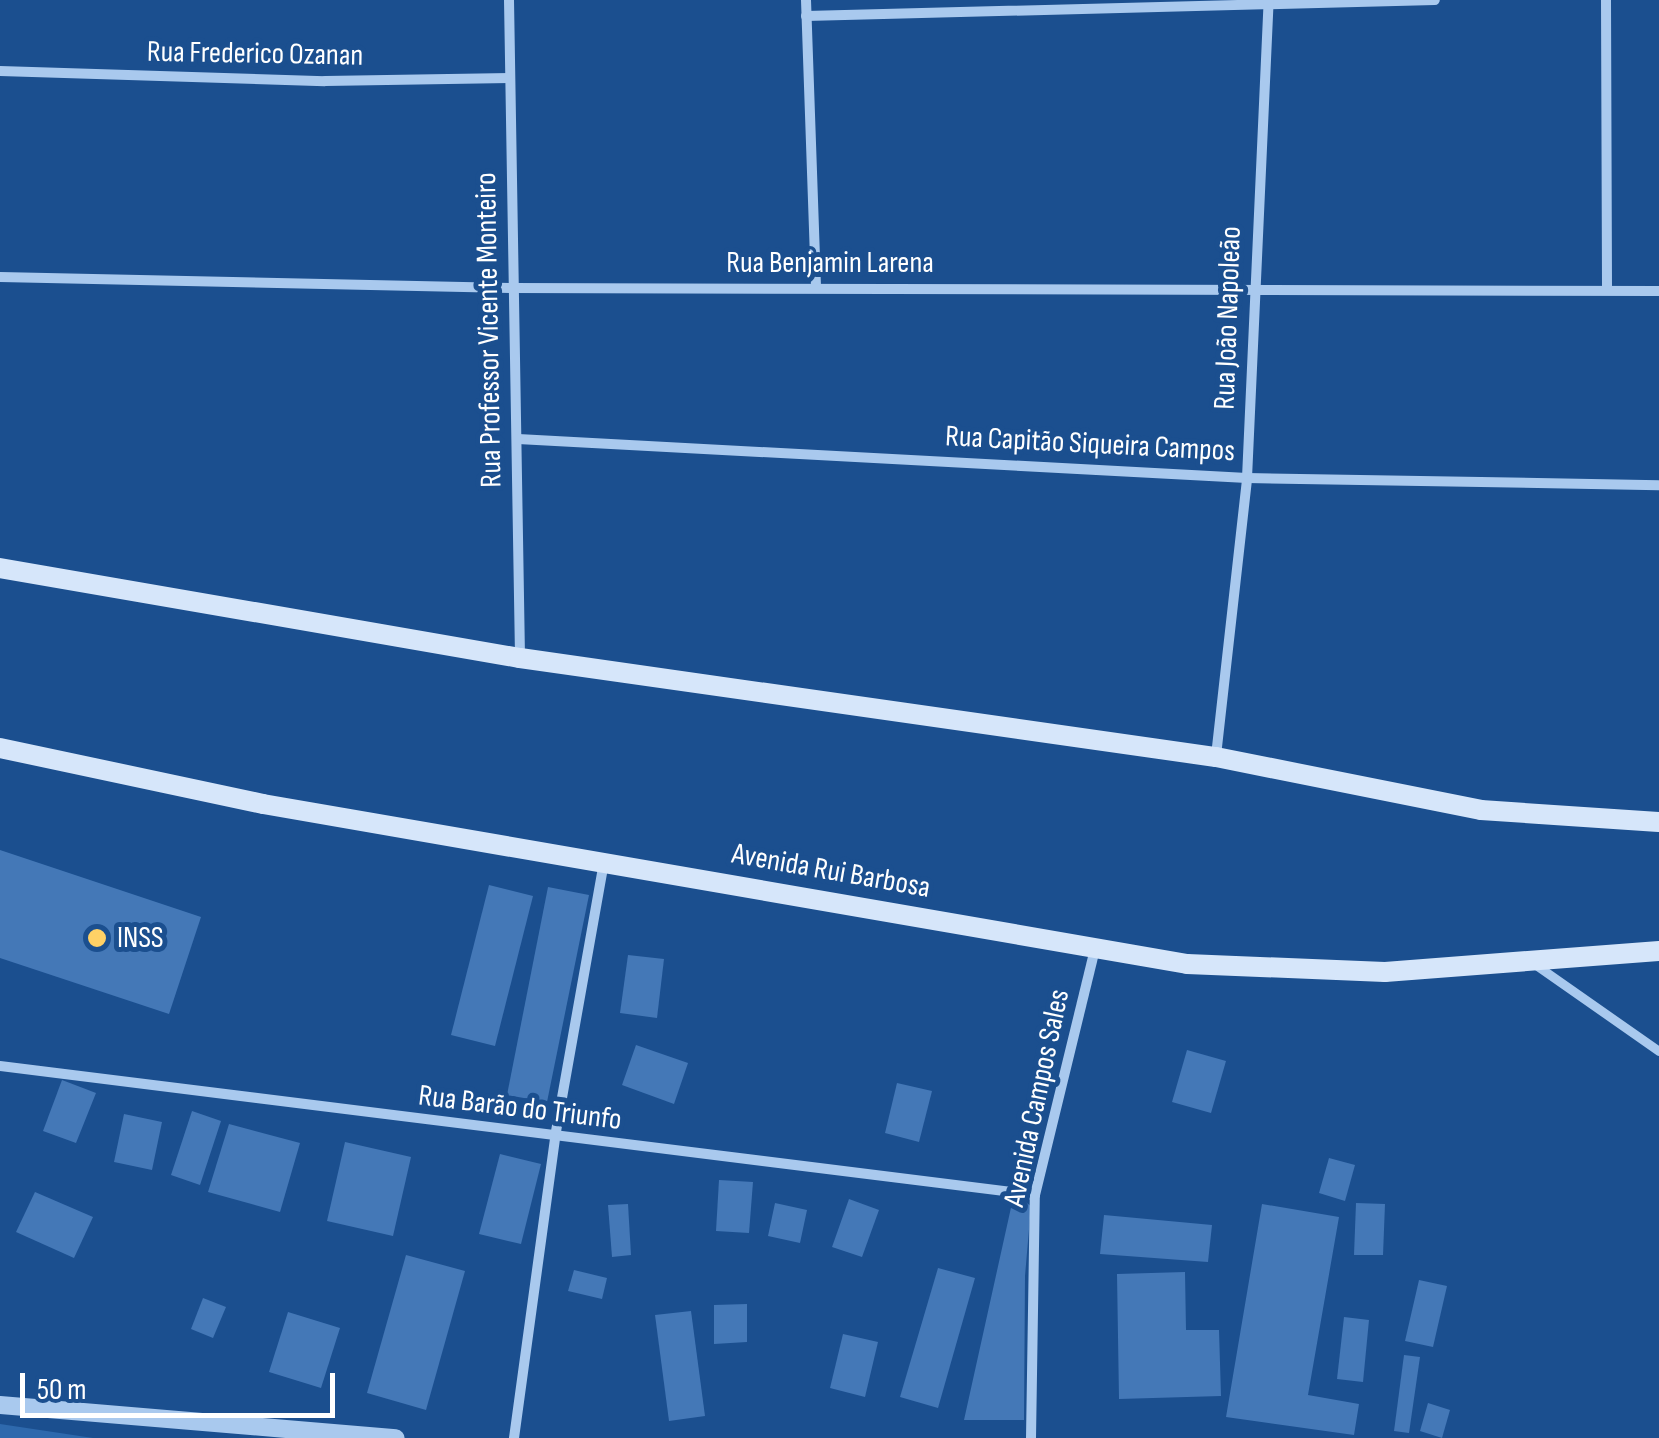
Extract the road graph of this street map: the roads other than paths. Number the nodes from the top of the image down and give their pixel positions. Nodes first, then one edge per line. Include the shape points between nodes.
1 (509, 0) edge
2 (806, 0) edge
3 (1435, 0) edge
4 (1606, 0) edge
5 (1269, 2) edge
6 (806, 16) junction
7 (0, 71) edge
8 (510, 78) junction
9 (0, 277) edge
10 (511, 288) junction
11 (816, 288) junction
12 (1607, 290) junction
13 (1253, 291) junction
14 (1659, 291) edge
15 (518, 438) junction
16 (1247, 478) junction
17 (1659, 485) edge
18 (0, 568) edge
19 (520, 658) junction
20 (0, 748) edge
21 (1216, 758) junction
22 (1659, 822) edge
23 (604, 860) junction
24 (1095, 949) junction
25 (1659, 951) edge
26 (1530, 961) junction
27 (1659, 1051) edge
28 (0, 1066) edge
29 (555, 1137) junction
30 (1035, 1194) junction
31 (0, 1405) edge
32 (217, 1430) edge
33 (396, 1438) edge
34 (514, 1438) edge
35 (1031, 1438) edge

1 - 8 street, Rua Professor Vicente Monteiro
2 - 6 street
3 - 5 street
4 - 12 street
5 - 6 street
5 - 13 street, Rua João Napoleão
6 - 11 street
7 - 8 street, Rua Frederico Ozanan via 325,82
8 - 10 street, Rua Professor Vicente Monteiro
9 - 10 street, Rua Benjamin Larena
10 - 11 street, Rua Benjamin Larena
10 - 15 street, Rua Professor Vicente Monteiro
11 - 13 street, Rua Benjamin Larena
12 - 13 street, Rua Benjamin Larena
12 - 14 street, Rua Benjamin Larena
13 - 16 street, Rua João Napoleão
15 - 16 street, Rua Capitão Siqueira Campos
15 - 19 street, Rua Professor Vicente Monteiro
16 - 17 street, Rua Capitão Siqueira Campos
16 - 21 street, Rua João Napoleão
18 - 19 main road
19 - 21 main road
20 - 23 main road, Avenida Rui Barbosa via 262,804
21 - 22 main road via 1481,810
23 - 24 main road, Avenida Rui Barbosa
23 - 29 street
24 - 26 main road, Avenida Rui Barbosa via 1187,964 1385,972
24 - 30 street, Avenida Campos Sales
25 - 26 main road, Avenida Rui Barbosa
26 - 27 street
28 - 29 street, Rua Barão do Triunfo
29 - 30 street, Rua Barão do Triunfo
29 - 34 street
30 - 35 street, Avenida Campos Sales
31 - 32 street
32 - 33 street

